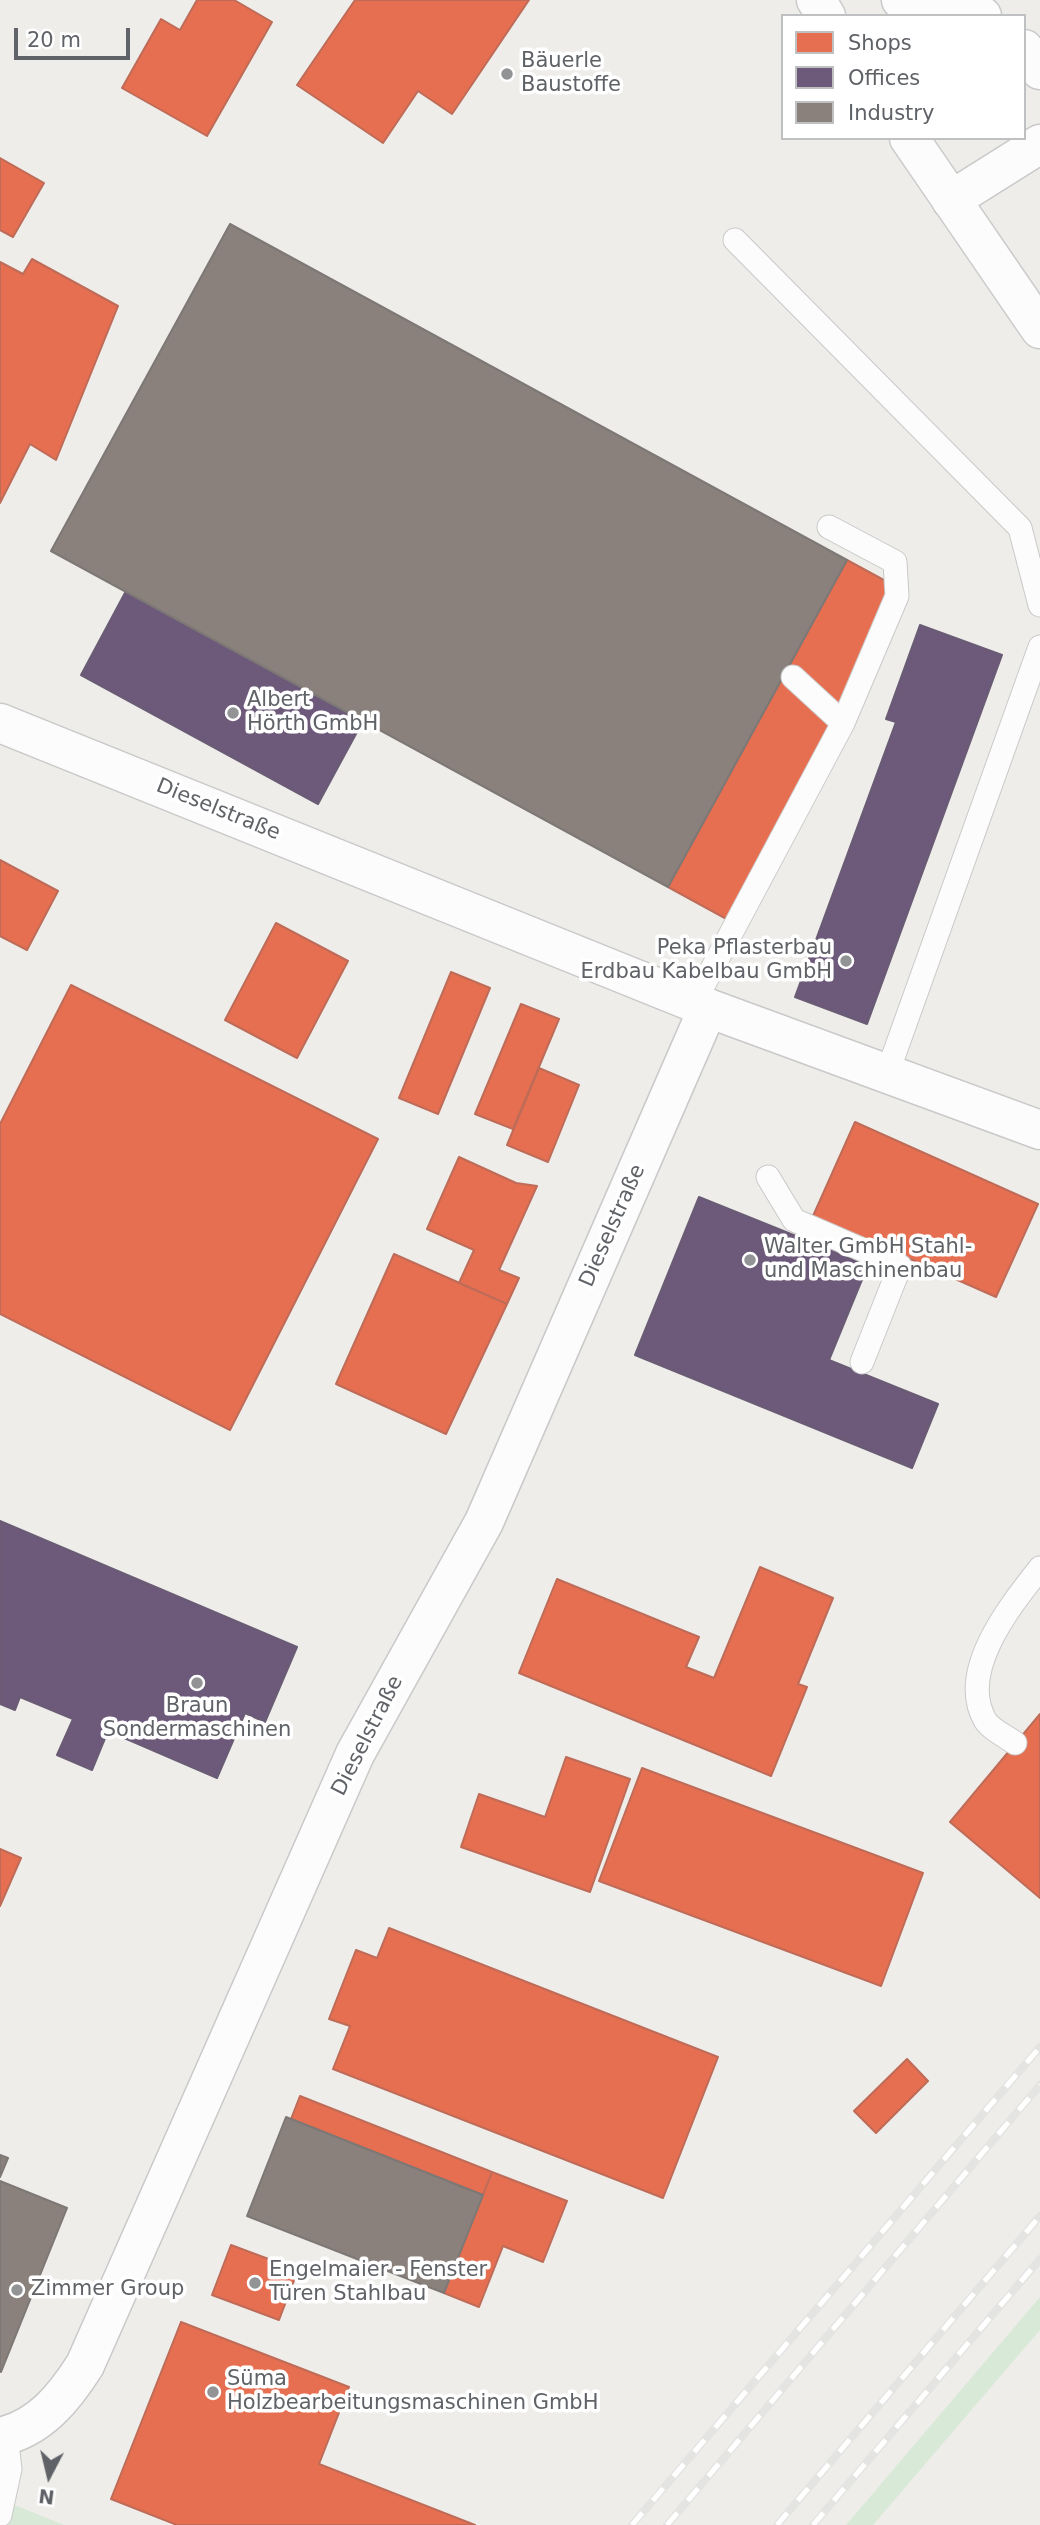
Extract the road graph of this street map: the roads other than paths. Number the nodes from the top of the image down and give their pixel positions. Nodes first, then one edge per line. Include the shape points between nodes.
1 (901, 0) edge
2 (974, 14) edge
3 (1026, 52) edge
4 (1040, 70) edge
5 (910, 140) edge
6 (1040, 144) edge
7 (951, 200) junction
8 (735, 240) dead end
9 (1040, 328) edge
10 (828, 527) dead end
11 (1040, 606) edge
12 (1040, 648) edge
13 (793, 677) dead end
14 (0, 723) edge
15 (843, 723) junction
16 (702, 1005) junction
17 (887, 1074) junction
18 (1040, 1130) edge
19 (768, 1177) dead end
20 (862, 1362) dead end
21 (1040, 1568) edge
22 (1015, 1743) dead end
23 (3, 2436) edge
24 (0, 2515) edge

1 - 2 street
3 - 4 street
5 - 7 street
6 - 7 street
7 - 9 street
8 - 11 lane via 1020,528
10 - 15 lane via 895,562 897,596
12 - 17 lane
13 - 15 lane
14 - 16 street, Dieselstraße
15 - 16 lane
16 - 17 street, Dieselstraße
16 - 23 street, Dieselstraße via 484,1522 355,1754 85,2365 57,2406 34,2423
17 - 18 street, Dieselstraße
19 - 20 lane via 794,1220 901,1266
21 - 22 lane via 1000,1620 982,1660 976,1694 986,1721
23 - 24 lane via 10,2469

